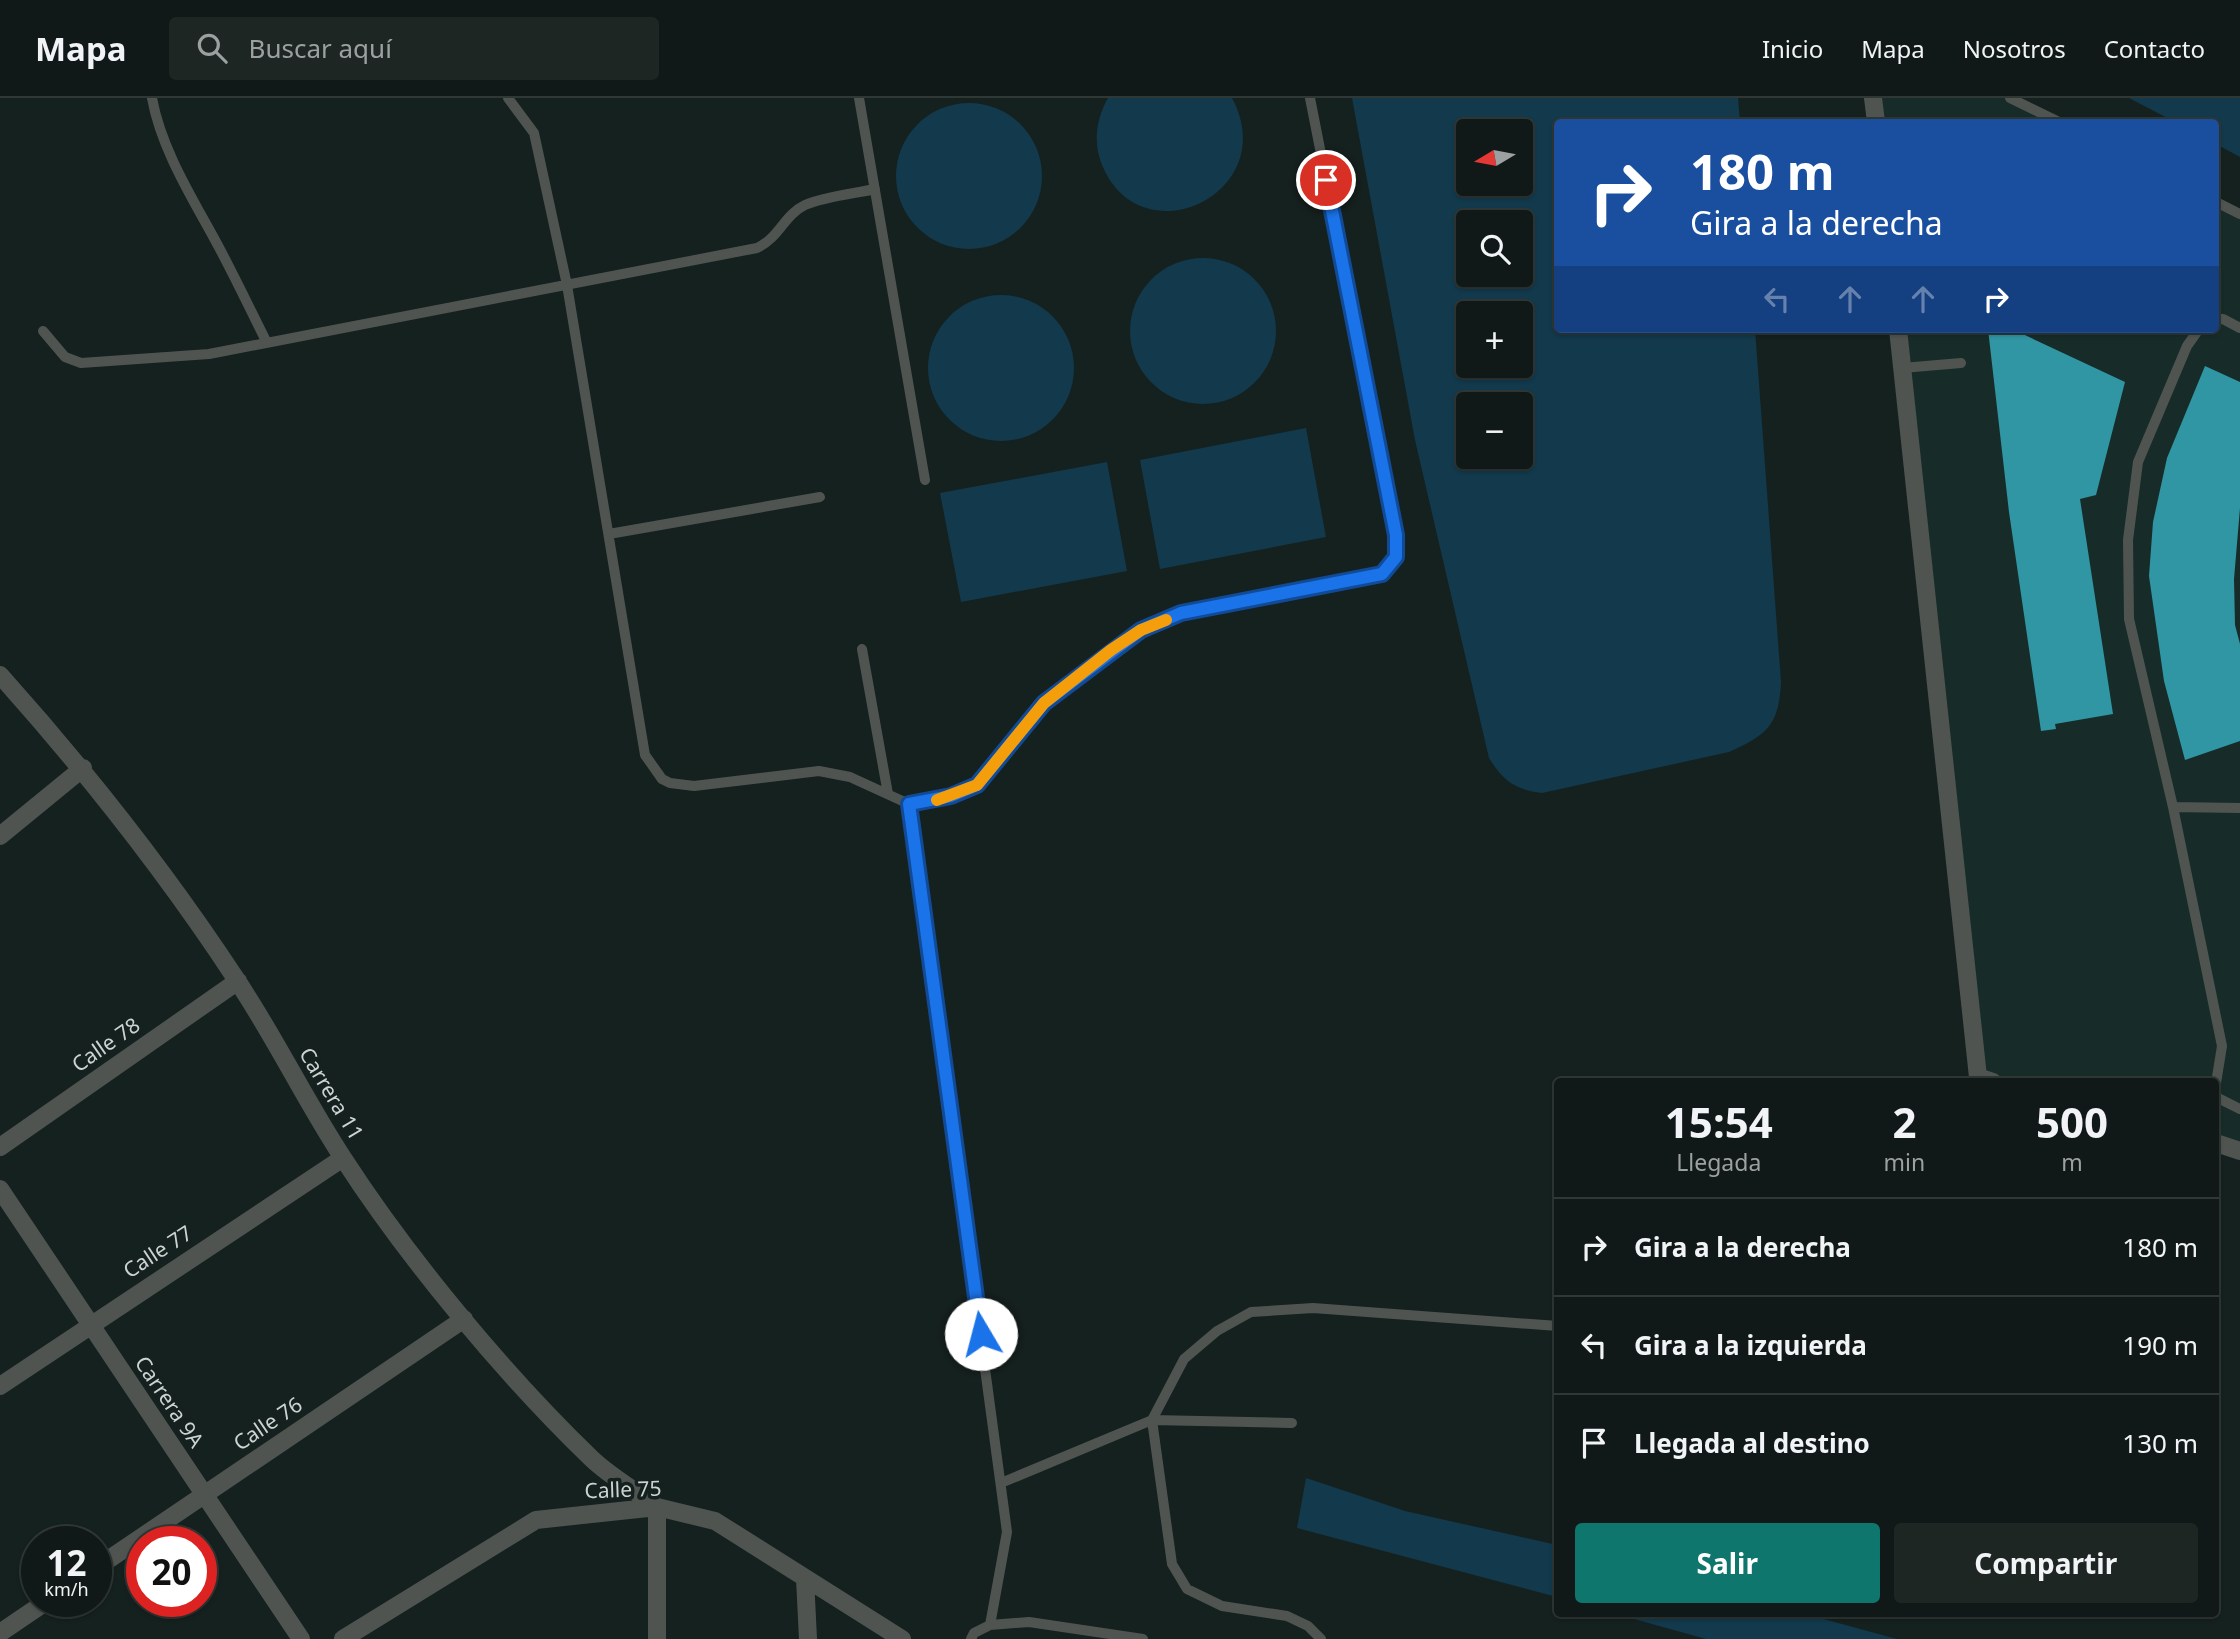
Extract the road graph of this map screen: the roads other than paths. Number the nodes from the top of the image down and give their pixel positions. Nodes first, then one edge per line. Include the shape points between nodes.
1 (152, 98) edge
2 (508, 98) edge
3 (859, 98) edge
4 (1310, 98) edge
5 (1873, 98) edge
6 (2010, 98) edge
7 (1876, 119) edge
8 (2053, 119) edge
9 (875, 189) junction
10 (2219, 204) edge
11 (2240, 214) edge
12 (567, 285) junction
13 (2219, 319) edge
14 (2240, 328) edge
15 (43, 331) dead end
16 (1898, 333) edge
17 (2196, 333) edge
18 (266, 341) junction
19 (1961, 363) dead end
20 (1902, 368) junction
21 (925, 480) dead end
22 (820, 497) dead end
23 (609, 534) junction
24 (862, 649) dead end
25 (0, 675) edge
26 (83, 768) junction
27 (888, 794) junction
28 (909, 804) junction
29 (2173, 807) junction
30 (2240, 808) edge
31 (0, 836) edge
32 (238, 981) junction
33 (1981, 1078) edge
34 (2217, 1078) edge
35 (2219, 1099) edge
36 (2240, 1110) edge
37 (2219, 1144) edge
38 (0, 1147) edge
39 (2240, 1151) edge
40 (343, 1158) junction
41 (0, 1189) edge
42 (464, 1319) junction
43 (90, 1325) junction
44 (1554, 1326) edge
45 (0, 1386) edge
46 (1152, 1420) junction
47 (1292, 1423) dead end
48 (1001, 1483) junction
49 (204, 1495) junction
50 (657, 1507) junction
51 (112, 1557) edge
52 (805, 1578) junction
53 (24, 1617) edge
54 (990, 1625) junction
55 (0, 1633) edge
56 (301, 1639) edge
57 (343, 1639) edge
58 (657, 1639) edge
59 (808, 1639) edge
60 (902, 1639) edge
61 (971, 1639) edge
62 (1143, 1639) edge
63 (1321, 1639) edge

1 - 18 lane via 161,131 200,216
2 - 12 lane via 534,134
3 - 9 lane
4 - 28 lane via 1396,535 1396,557 1382,574 1181,613 1141,630 1044,703 977,785 951,796
5 - 7 street
6 - 8 lane
9 - 12 lane via 805,205 785,220 771,241 757,248
9 - 21 lane
10 - 11 lane
12 - 18 lane
12 - 23 lane
13 - 14 lane
15 - 18 lane via 65,357 81,363 180,358
16 - 20 street
17 - 29 lane via 2138,462 2128,540 2129,619
19 - 20 lane
20 - 33 street
22 - 23 lane
23 - 27 lane via 645,755 662,779 694,786 819,771 850,777
24 - 27 lane
25 - 26 street, Carrera 11
26 - 31 street
26 - 32 street, Carrera 11 via 164,873
27 - 28 lane
28 - 48 lane
29 - 30 lane
29 - 34 lane via 2222,1045
32 - 38 street, Calle 78
32 - 40 street, Carrera 11
35 - 36 lane
37 - 39 street
40 - 42 street, Carrera 11 via 382,1216
40 - 43 street, Calle 77
41 - 43 street, Carrera 9A
42 - 49 street, Calle 76
42 - 50 street, Carrera 11 via 594,1460
43 - 45 street, Calle 77
43 - 49 street, Carrera 9A
44 - 46 lane via 1313,1308 1251,1312 1217,1331 1184,1359
46 - 47 lane
46 - 48 lane
46 - 63 lane via 1172,1564 1187,1589 1222,1606 1287,1616
48 - 54 lane via 1007,1532
49 - 51 street, Calle 76
49 - 56 street, Carrera 9A
50 - 52 street, Calle 75 via 715,1521
50 - 57 street, Calle 75 via 536,1520
50 - 58 street
52 - 59 street
52 - 60 street, Calle 75
53 - 55 street
54 - 61 lane
54 - 62 lane via 1029,1622

